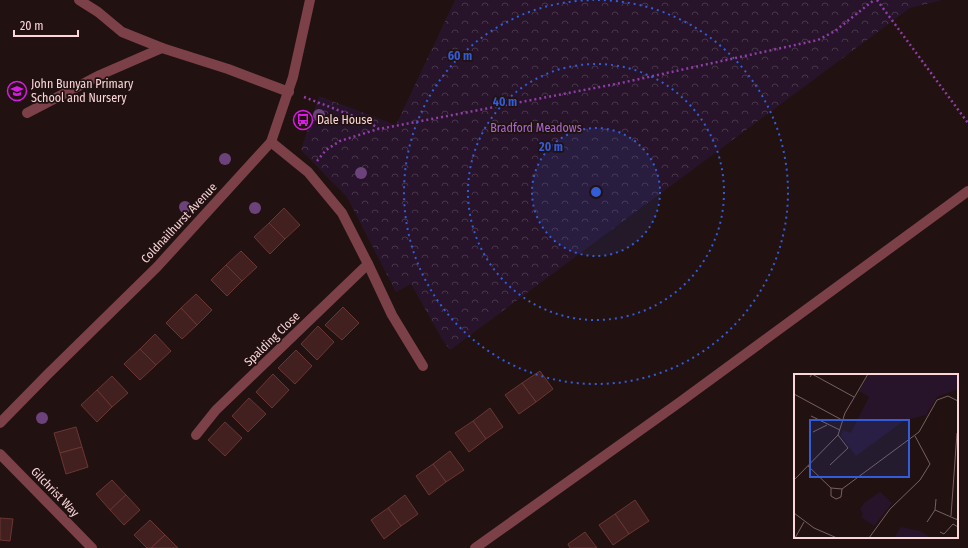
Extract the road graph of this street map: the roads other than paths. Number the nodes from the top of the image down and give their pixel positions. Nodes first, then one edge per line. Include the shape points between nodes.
1 (79, 0) edge
2 (310, 0) edge
3 (162, 48) junction
4 (289, 92) junction
5 (28, 113) dead end
6 (271, 142) junction
7 (968, 191) edge
8 (368, 264) junction
9 (423, 366) dead end
10 (0, 423) edge
11 (196, 434) dead end
12 (0, 454) edge
13 (92, 548) edge
14 (475, 548) edge

1 - 3 street via 122,32
2 - 4 street, Coldnailhurst Avenue
3 - 4 street
3 - 5 street via 100,75
4 - 6 street, Coldnailhurst Avenue
6 - 8 street via 308,172 342,213
6 - 10 street, Coldnailhurst Avenue via 157,267
7 - 14 street
8 - 9 street via 392,315
8 - 11 street, Spalding Close via 216,410
12 - 13 street, Gilchrist Way

